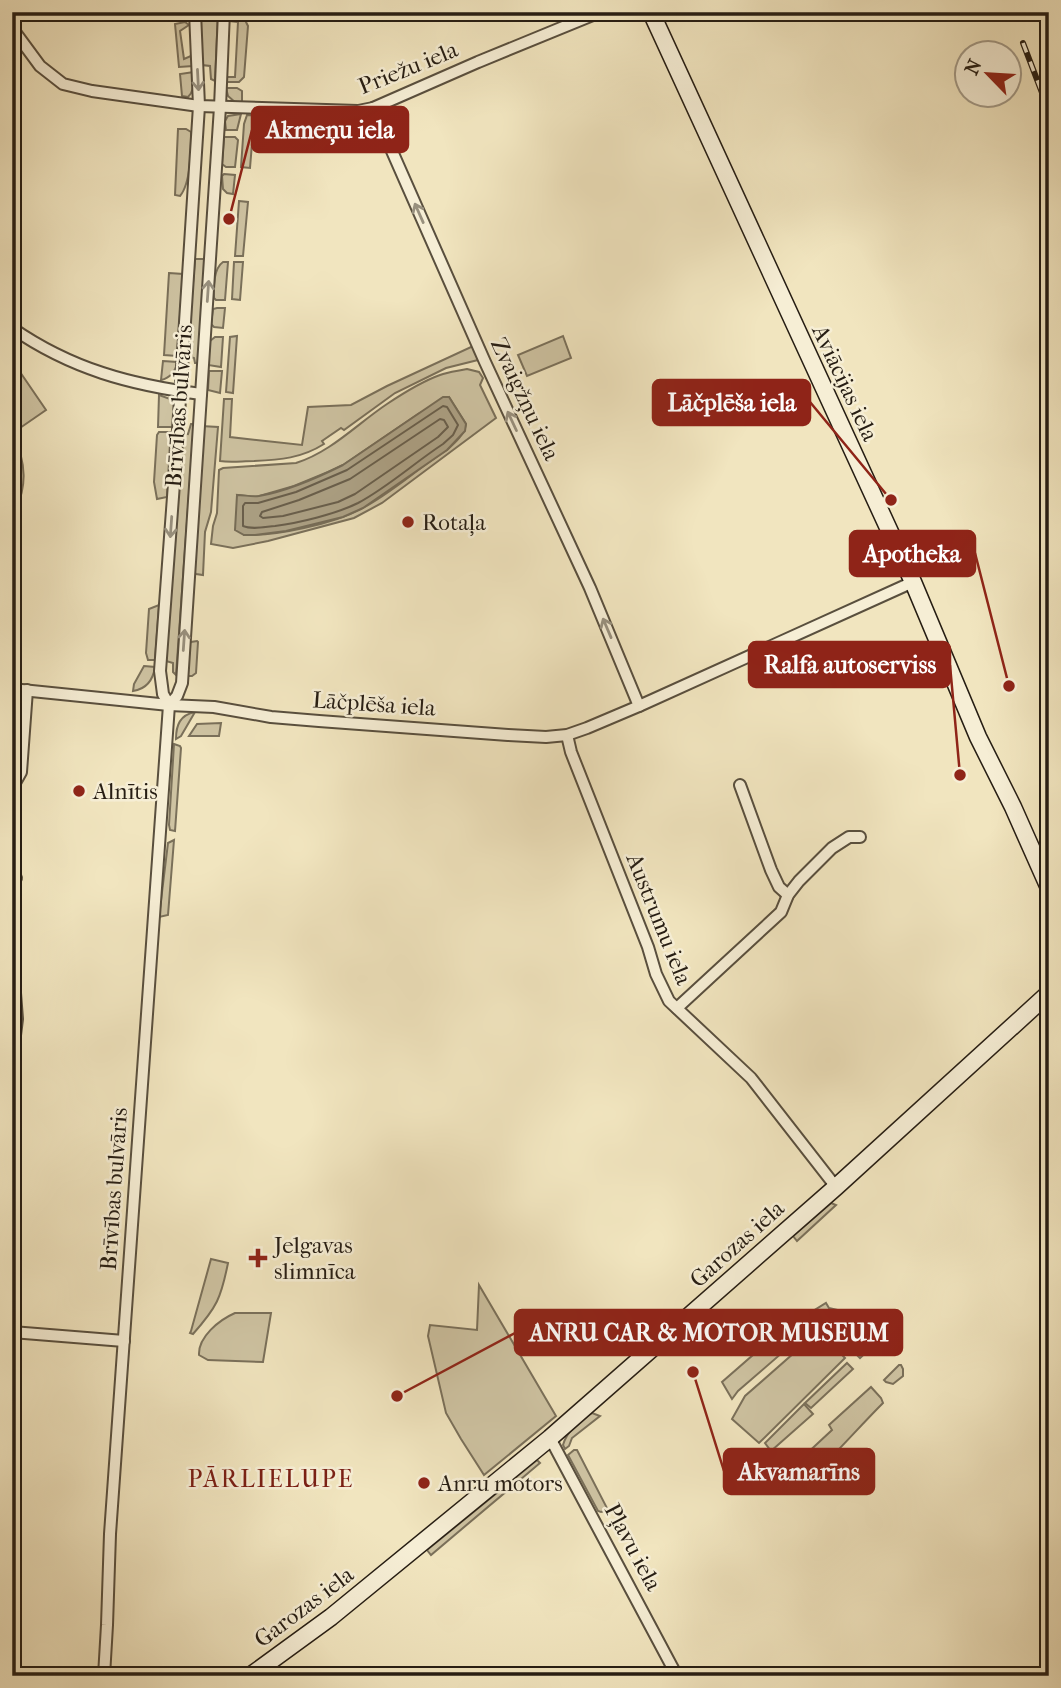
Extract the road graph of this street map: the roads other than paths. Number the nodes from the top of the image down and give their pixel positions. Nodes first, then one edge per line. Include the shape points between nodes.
1 (195, 12) edge
2 (224, 12) edge
3 (600, 12) edge
4 (651, 12) edge
5 (12, 28) edge
6 (199, 106) junction
7 (220, 107) junction
8 (373, 108) junction
9 (12, 328) edge
10 (180, 391) junction
11 (201, 394) junction
12 (913, 582) junction
13 (12, 689) edge
14 (27, 690) junction
15 (169, 705) junction
16 (639, 706) junction
17 (567, 735) junction
18 (740, 785) dead end
19 (12, 789) edge
20 (860, 837) dead end
21 (1049, 888) edge
22 (788, 895) junction
23 (15, 966) dead end
24 (1049, 993) edge
25 (677, 1008) junction
26 (12, 1059) edge
27 (836, 1187) junction
28 (12, 1332) edge
29 (124, 1341) junction
30 (550, 1438) junction
31 (104, 1676) edge
32 (250, 1676) edge
33 (677, 1676) edge

1 -> 6 street, Brīvības bulvāris
2 - 7 street, Brīvības bulvāris
3 - 8 street, Priežu iela
4 - 12 main road, Aviācijas iela
5 - 6 street via 40,66 63,84
6 - 7 street
6 - 10 street, Brīvības bulvāris
7 - 8 street, Priežu iela
11 -> 7 street, Brīvības bulvāris
16 -> 8 street, Zvaigžņu iela
9 - 10 street via 98,372
10 - 11 street
10 -> 15 street, Brīvības bulvāris via 160,671
15 -> 11 street, Brīvības bulvāris via 182,683
12 - 16 street, Lāčplēša iela
12 - 21 main road, Aviācijas iela via 978,737
13 - 14 street, Lāčplēša iela
14 - 15 street, Lāčplēša iela
14 - 19 street via 21,772
15 - 17 street, Lāčplēša iela via 318,721
15 - 29 street, Brīvības bulvāris
16 - 17 street, Lāčplēša iela
17 - 25 street, Austrumu iela via 656,974
18 - 22 street via 771,870
20 - 22 street via 849,837 832,848
22 - 25 street via 781,912
23 - 26 street via 17,1018
24 - 27 main road, Garozas iela
25 - 27 street, Austrumu iela via 751,1078
27 - 30 main road, Garozas iela
28 - 29 street
29 - 31 street, Brīvības bulvāris
30 - 32 main road, Garozas iela via 331,1617
30 - 33 street, Pļavu iela

